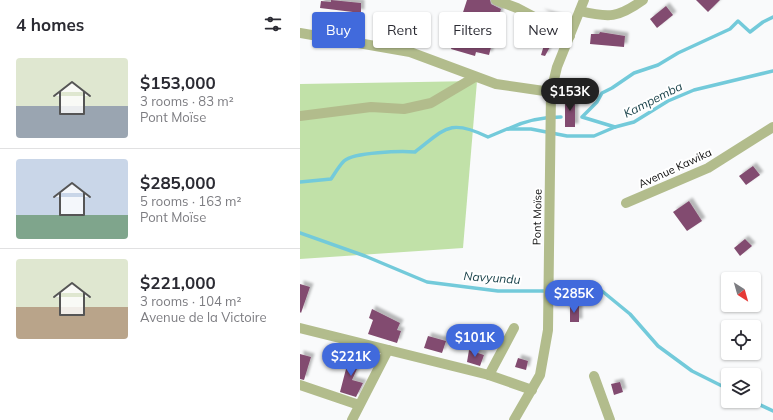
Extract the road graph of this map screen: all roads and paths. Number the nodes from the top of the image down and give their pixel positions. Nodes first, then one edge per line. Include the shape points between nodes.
1 (496, 0) edge
2 (643, 0) edge
3 (581, 4) edge
4 (525, 12) edge
5 (572, 30) edge
6 (300, 33) edge
7 (565, 48) edge
8 (475, 77) junction
9 (551, 92) junction
10 (300, 116) edge
11 (773, 127) edge
12 (626, 203) dead end
13 (300, 328) edge
14 (514, 328) dead end
15 (388, 350) junction
16 (489, 375) junction
17 (594, 376) dead end
18 (300, 385) edge
19 (532, 390) junction
20 (358, 405) junction
21 (352, 420) edge
22 (514, 420) edge
23 (610, 420) edge

1 - 4 street
2 - 3 street via 626,12 612,16 604,16
3 - 5 street, Pont Moïse
6 - 8 street via 410,52
7 - 9 street, Pont Moïse
8 - 9 street via 496,84
8 - 10 street via 431,103 404,108 371,107
9 - 19 street, Pont Moïse via 548,330 540,375
11 - 12 street, Avenue Kawika via 708,168
13 - 15 street
14 - 16 street
15 - 16 street
15 - 20 street
16 - 19 street
17 - 23 street
18 - 20 street
19 - 22 street, Pont Moïse
20 - 21 street

